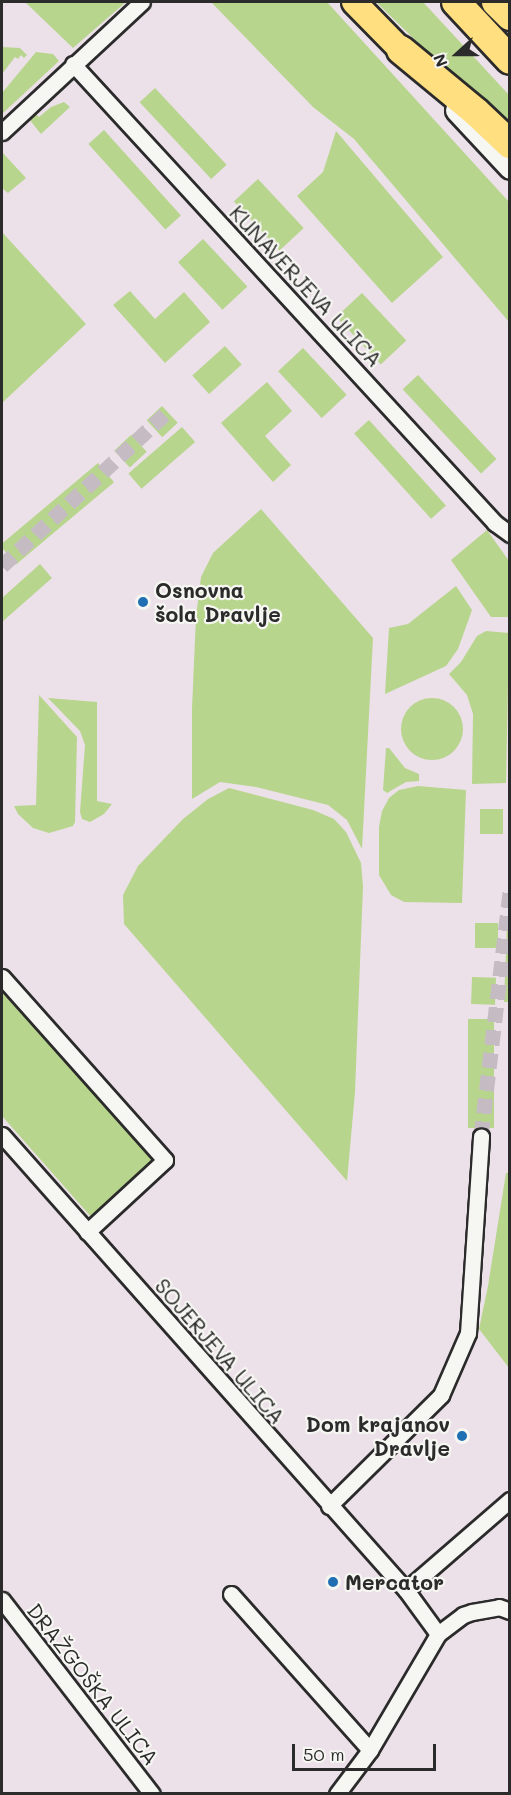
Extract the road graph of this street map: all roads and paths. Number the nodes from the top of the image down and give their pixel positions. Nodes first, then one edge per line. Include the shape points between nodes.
1 (142, 2) edge
2 (354, 2) edge
3 (456, 2) edge
4 (496, 2) edge
5 (510, 16) edge
6 (401, 50) junction
7 (510, 60) edge
8 (73, 64) junction
9 (2, 132) edge
10 (510, 144) edge
11 (510, 168) edge
12 (510, 534) edge
13 (2, 978) edge
14 (2, 1136) edge
15 (481, 1136) tunnel mouth
16 (87, 1233) junction
17 (510, 1500) edge
18 (329, 1506) junction
19 (406, 1590) junction
20 (231, 1594) dead end
21 (2, 1600) edge
22 (510, 1611) edge
23 (438, 1634) junction
24 (370, 1750) junction
25 (152, 1794) edge
26 (338, 1794) edge

1 - 8 street
2 - 6 main road
3 - 7 highway
4 - 5 highway
6 - 10 highway
6 - 11 street
8 - 9 street
8 - 12 street, KUNAVERJEVA ULICA via 495,523
13 - 16 street via 165,1160
14 - 16 street, SOJERJEVA ULICA
15 - 18 street via 468,1334 441,1395
16 - 18 street, SOJERJEVA ULICA
17 - 19 street
18 - 19 street, SOJERJEVA ULICA
19 - 23 street, SOJERJEVA ULICA
20 - 24 street
21 - 25 street, DRAŽGOŠKA ULICA
22 - 23 street via 500,1607 472,1612
23 - 24 street
24 - 26 street

